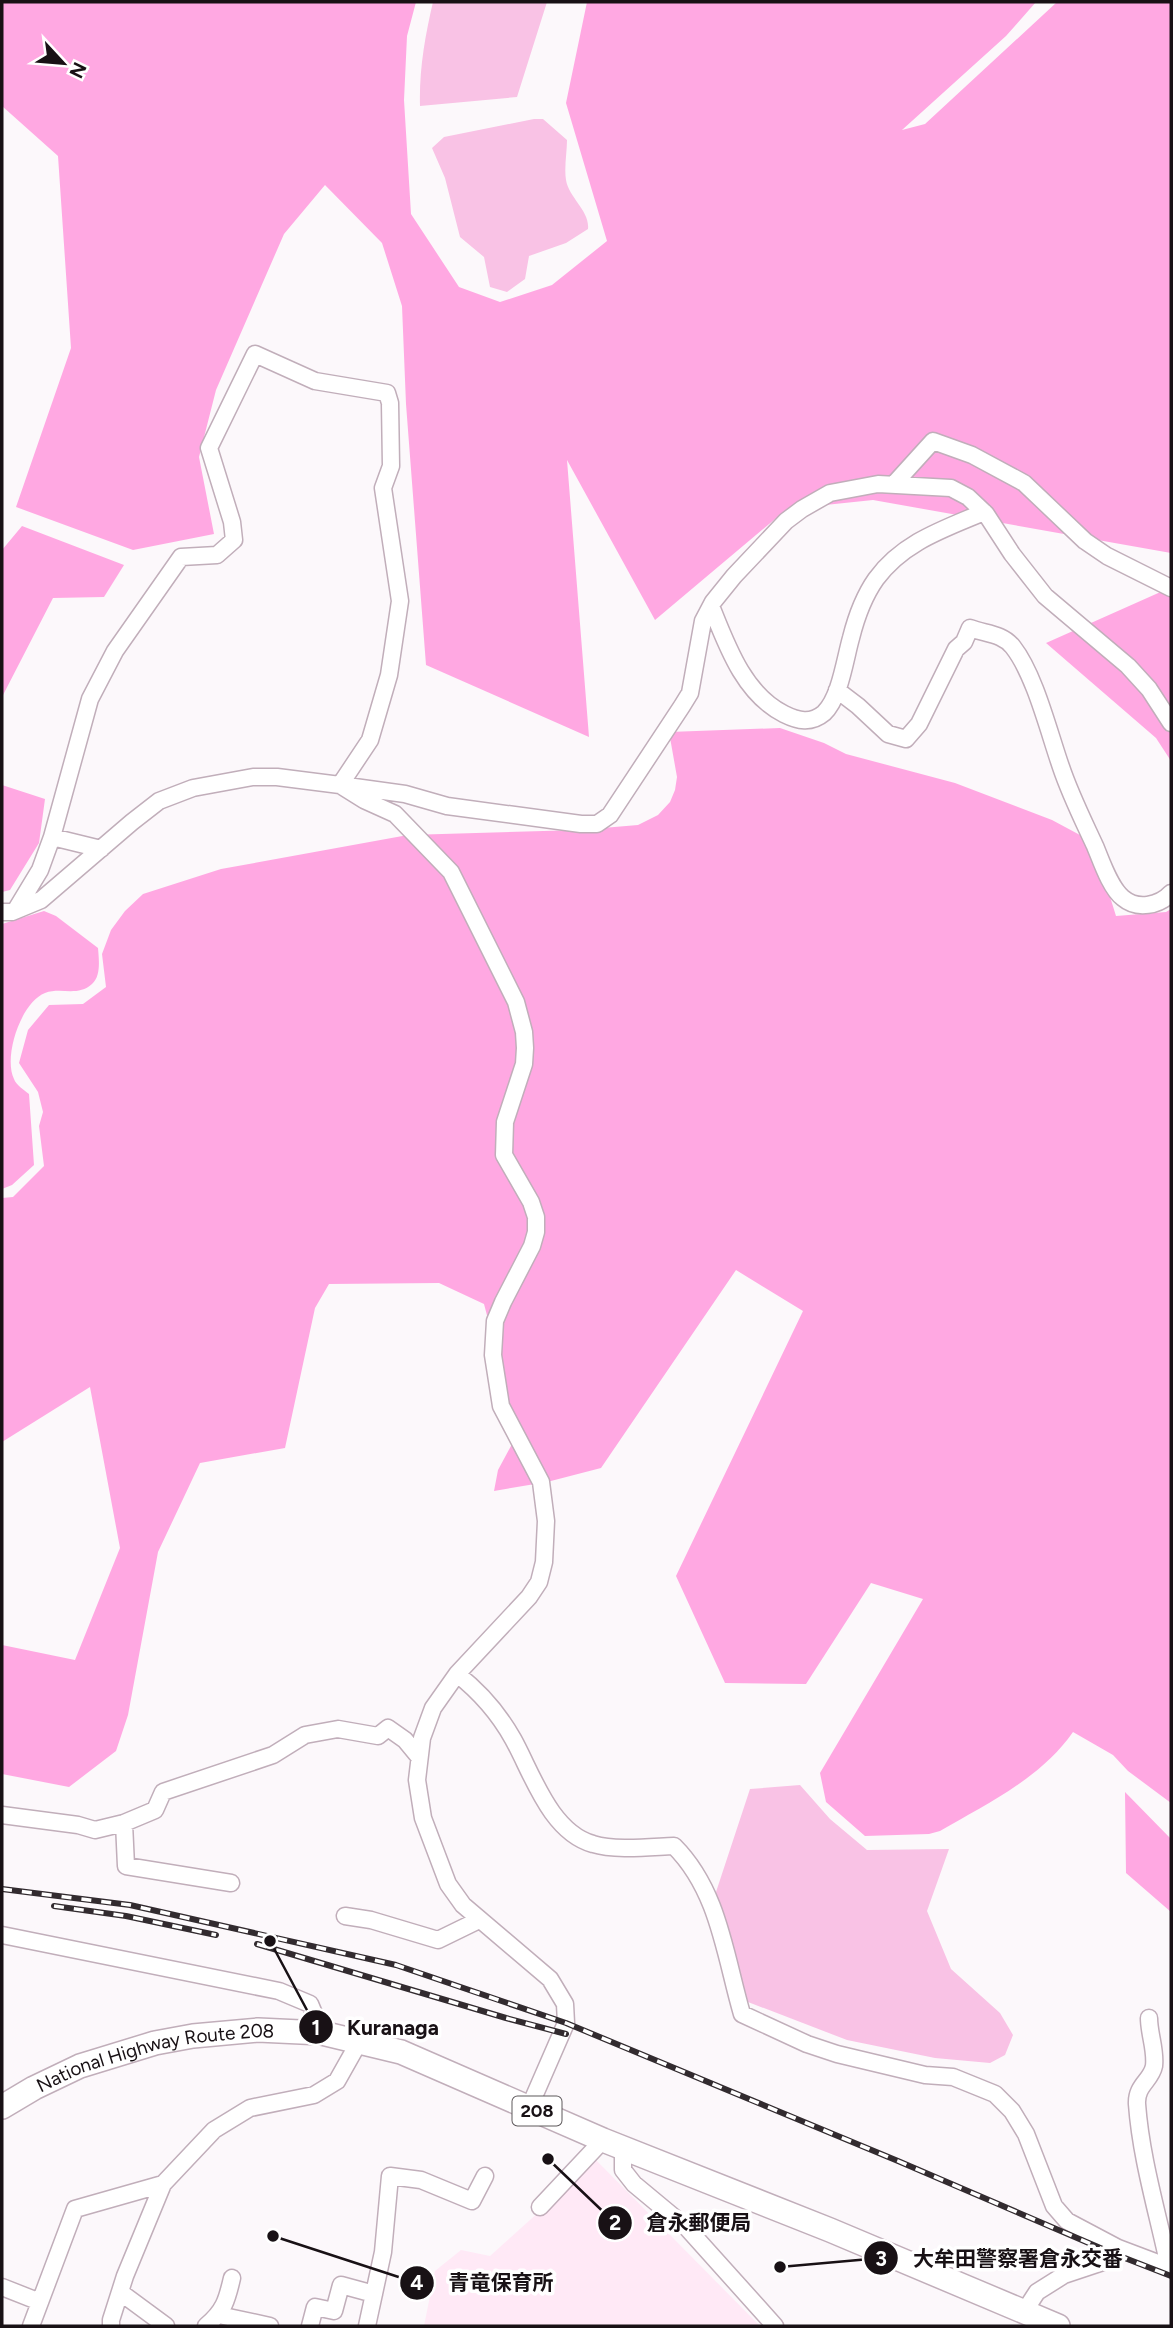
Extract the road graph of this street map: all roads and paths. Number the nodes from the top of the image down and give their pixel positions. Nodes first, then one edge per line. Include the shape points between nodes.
1 (894, 484) junction
2 (984, 512) junction
3 (1171, 588) edge
4 (711, 606) junction
5 (837, 690) junction
6 (1171, 723) edge
7 (340, 785) junction
8 (52, 837) junction
9 (101, 849) junction
10 (1171, 893) edge
11 (10, 910) edge
12 (457, 1674) junction
13 (419, 1757) junction
14 (2, 1815) edge
15 (124, 1824) junction
16 (231, 1883) dead end
17 (345, 1916) dead end
18 (479, 1920) junction
19 (2, 1935) edge
20 (1149, 2018) dead end
21 (322, 2033) junction
22 (359, 2042) junction
23 (2, 2107) edge
24 (530, 2108) junction
25 (613, 2143) junction
26 (485, 2176) dead end
27 (163, 2184) junction
28 (540, 2207) dead end
29 (1118, 2248) junction
30 (1170, 2268) edge
31 (232, 2278) dead end
32 (2, 2287) edge
33 (120, 2292) junction
34 (374, 2294) junction
35 (40, 2302) junction
36 (1024, 2312) junction
37 (219, 2315) junction
38 (31, 2326) edge
39 (111, 2326) edge
40 (166, 2326) edge
41 (206, 2326) edge
42 (270, 2326) edge
43 (310, 2326) edge
44 (367, 2326) edge
45 (775, 2326) edge
46 (1058, 2326) edge

1 - 2 street via 951,488 968,496
1 - 3 street via 933,441 972,455 1024,483 1107,556
1 - 4 street via 831,493 802,509 734,576
2 - 5 street via 912,545 876,579 858,615
2 - 6 street via 1045,596 1128,666
4 - 5 street via 732,657 773,708 804,722 815,719 825,712
4 - 7 street via 703,621 690,693 624,796 597,824 447,806 405,794
5 - 10 street via 888,734 906,739 919,724 970,628 995,634 1012,646 1029,676 1063,772 1107,874 1122,897 1149,905
7 - 8 street via 370,740 389,675 400,601 383,488 391,466 390,403 387,393 315,382 256,354 209,448 234,540 216,555 181,557 115,651 90,699
7 - 9 street via 253,777 193,788 159,801
7 - 12 street via 395,814 451,872 516,1002 524,1032 524,1064 503,1141 508,1166 531,1202 536,1232 495,1321 493,1355 502,1406 541,1482 546,1521 544,1562 529,1597
8 - 9 street
8 - 11 street via 40,870
9 - 11 street via 41,900
12 - 13 street via 433,1708
12 - 29 street via 486,1700 513,1738 540,1795 575,1835 593,1844 674,1846 690,1863 710,1898 742,2014 838,2054 925,2075 953,2077 995,2094 1013,2111 1026,2134 1054,2206 1068,2221
13 - 15 street via 388,1728 378,1736 338,1730 305,1735 273,1755 163,1792 155,1810
13 - 18 street via 417,1780 423,1818 447,1884
14 - 15 street via 96,1830
15 - 16 street via 126,1866
17 - 18 street via 438,1940
18 - 24 street via 550,1979 565,2004 566,2023
19 - 21 street via 279,1991 310,2004
20 - 30 street via 1153,2070 1139,2088 1137,2101
21 - 22 highway, National Highway Route 208 / 208
21 - 23 highway, National Highway Route 208 / 208 via 258,2030 155,2043 80,2066
22 - 24 highway, National Highway Route 208 / 208 via 401,2052
22 - 27 street via 337,2081 314,2095 250,2108 214,2130
24 - 25 highway, National Highway Route 208 / 208
25 - 28 street
25 - 36 highway, National Highway Route 208 / 208
25 - 45 street via 634,2184 687,2228
26 - 34 street via 472,2201 421,2180 390,2176
27 - 33 street
27 - 35 street via 75,2209
29 - 30 street
29 - 36 street via 1109,2259 1064,2274 1037,2292
31 - 37 street
32 - 35 street
33 - 39 street
33 - 40 street
34 - 43 street via 341,2286 334,2311 315,2307
34 - 44 street
35 - 38 street
36 - 46 highway, National Highway Route 208 / 208
37 - 41 street
37 - 42 street

